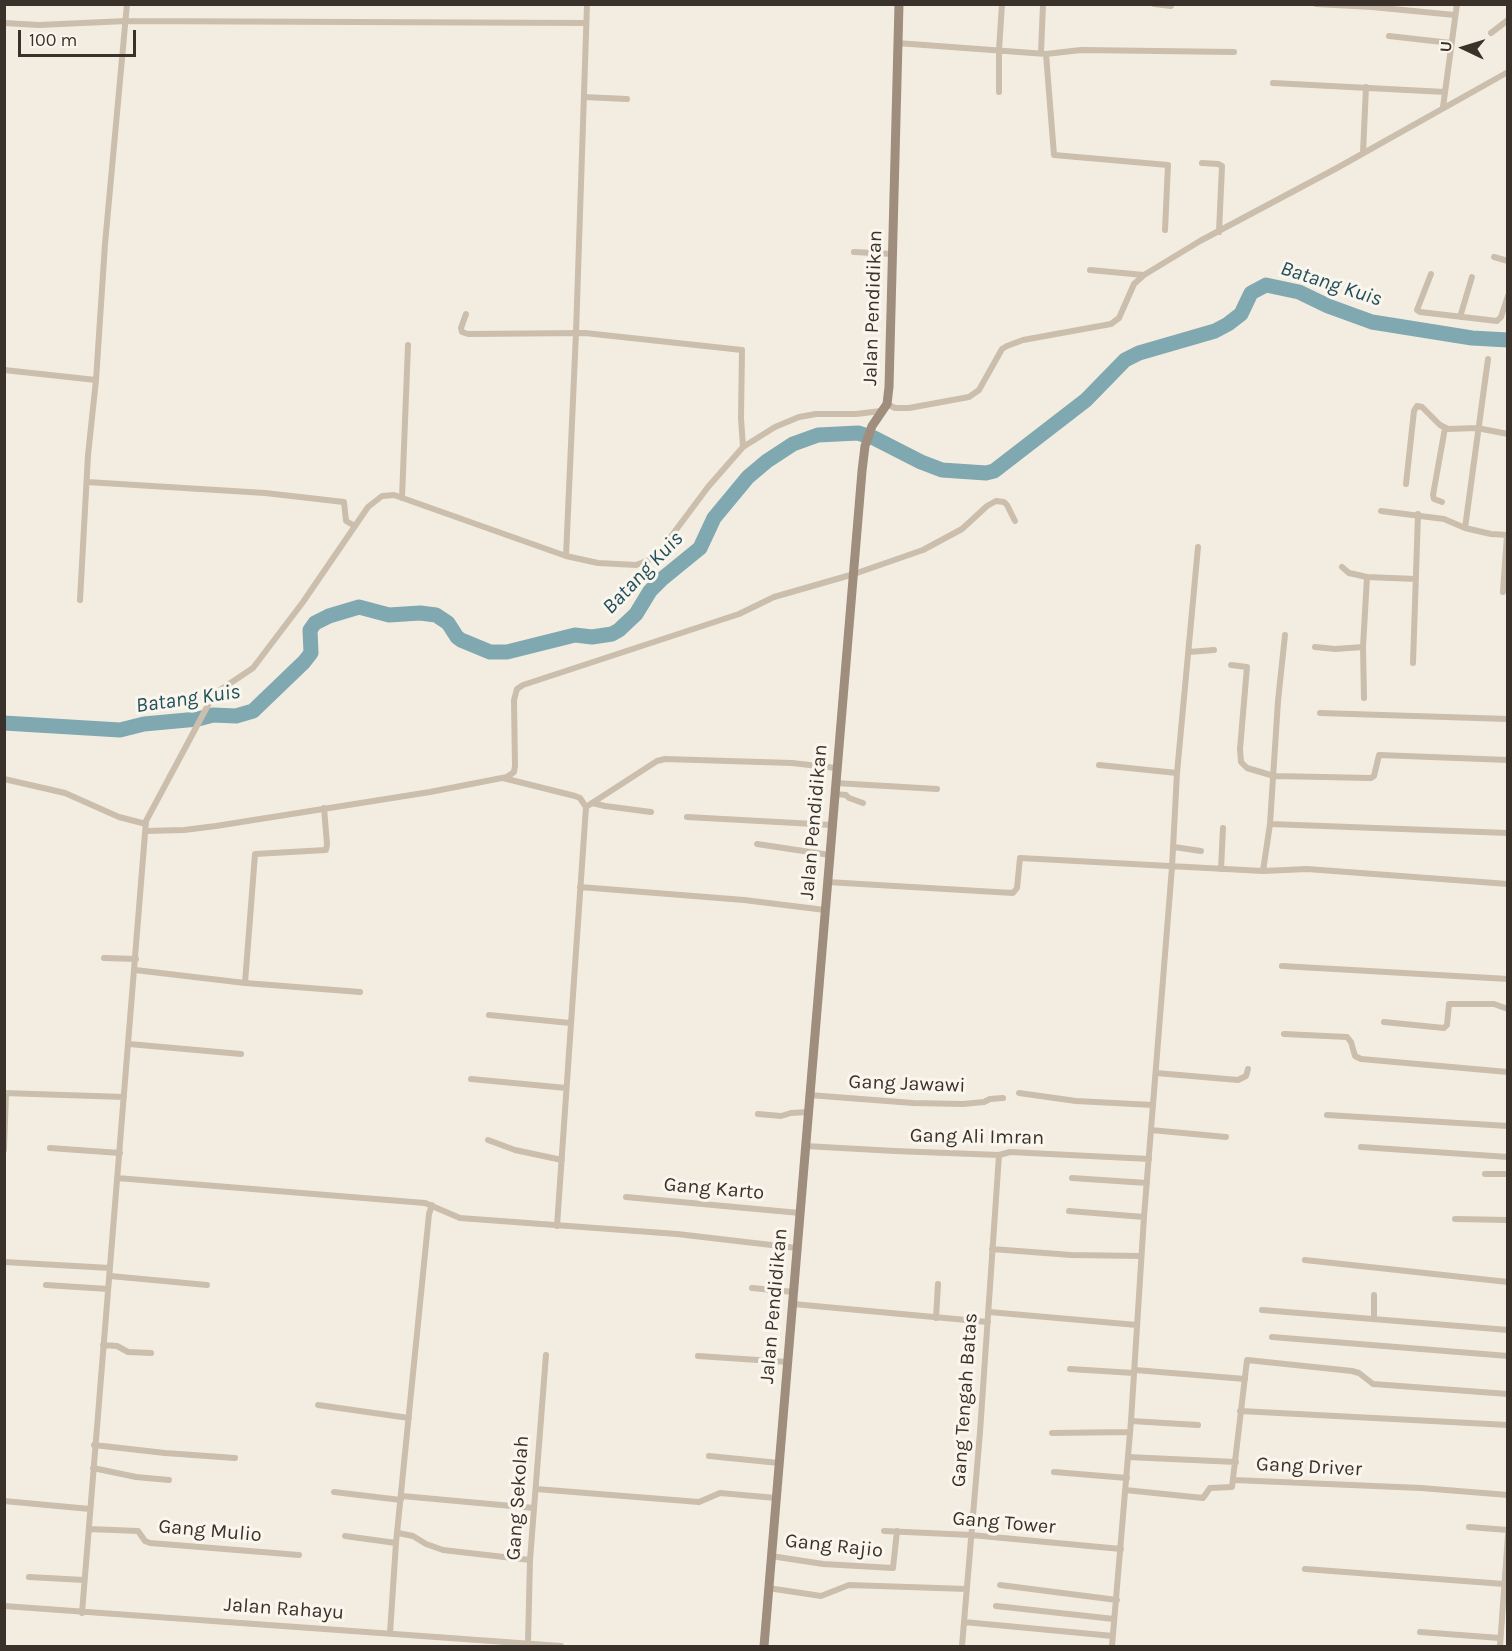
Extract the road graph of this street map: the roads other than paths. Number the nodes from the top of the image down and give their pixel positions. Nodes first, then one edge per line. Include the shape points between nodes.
1 (127, 4) edge
2 (587, 4) edge
3 (898, 4) edge
4 (1002, 4) edge
5 (1043, 4) edge
6 (1154, 4) edge
7 (1316, 4) edge
8 (1457, 4) edge
9 (1171, 6) edge
10 (1373, 6) edge
11 (1455, 15) junction
12 (126, 21) junction
13 (1508, 21) edge
14 (4, 23) edge
15 (586, 23) junction
16 (1491, 33) dead end
17 (1389, 36) dead end
18 (897, 42) junction
19 (1452, 43) junction
20 (999, 50) junction
21 (1234, 52) dead end
22 (1044, 54) junction
23 (1508, 72) edge
24 (1273, 83) dead end
25 (1366, 87) junction
26 (999, 92) dead end
27 (1445, 92) junction
28 (584, 97) junction
29 (627, 99) dead end
30 (1443, 107) junction
31 (1363, 153) junction
32 (1202, 163) dead end
33 (1165, 230) dead end
34 (1219, 232) junction
35 (854, 252) dead end
36 (893, 254) junction
37 (1494, 257) dead end
38 (1508, 261) edge
39 (1090, 270) dead end
40 (1144, 274) junction
41 (1431, 274) dead end
42 (1472, 277) dead end
43 (1508, 296) edge
44 (466, 314) dead end
45 (1460, 317) junction
46 (576, 333) junction
47 (408, 345) dead end
48 (1488, 359) dead end
49 (4, 370) edge
50 (96, 380) junction
51 (884, 407) junction
52 (1446, 428) junction
53 (1477, 428) junction
54 (1508, 435) edge
55 (742, 447) junction
56 (87, 482) junction
57 (1406, 483) dead end
58 (402, 498) junction
59 (1442, 502) dead end
60 (1381, 511) dead end
61 (1418, 514) junction
62 (1016, 521) dead end
63 (355, 526) junction
64 (1465, 528) junction
65 (1507, 535) edge
66 (1198, 547) dead end
67 (566, 556) junction
68 (1342, 567) dead end
69 (854, 574) junction
70 (1367, 577) junction
71 (1416, 579) junction
72 (1503, 592) dead end
73 (80, 600) dead end
74 (1285, 635) dead end
75 (1315, 647) dead end
76 (1363, 647) junction
77 (1214, 650) dead end
78 (1189, 652) junction
79 (1413, 663) dead end
80 (1231, 665) dead end
81 (1364, 698) dead end
82 (1320, 713) dead end
83 (1508, 719) edge
84 (1508, 759) edge
85 (1099, 765) dead end
86 (836, 768) junction
87 (1177, 773) junction
88 (1274, 776) junction
89 (502, 778) junction
90 (4, 779) edge
91 (839, 784) junction
92 (937, 789) dead end
93 (835, 794) junction
94 (846, 795) junction
95 (583, 803) junction
96 (592, 803) junction
97 (863, 803) dead end
98 (324, 808) junction
99 (651, 812) dead end
100 (687, 817) dead end
101 (1270, 824) junction
102 (832, 825) junction
103 (146, 828) junction
104 (1223, 828) dead end
105 (1508, 833) edge
106 (757, 844) dead end
107 (1174, 847) junction
108 (1201, 851) dead end
109 (830, 855) junction
110 (1172, 867) junction
111 (1221, 870) junction
112 (1263, 871) junction
113 (827, 882) junction
114 (1508, 884) edge
115 (580, 887) junction
116 (825, 910) junction
117 (104, 958) dead end
118 (136, 959) junction
119 (1282, 966) dead end
120 (135, 970) junction
121 (1508, 979) edge
122 (244, 983) junction
123 (360, 992) dead end
124 (1508, 1009) edge
125 (489, 1015) dead end
126 (1384, 1022) dead end
127 (570, 1023) junction
128 (1284, 1034) dead end
129 (129, 1044) junction
130 (241, 1054) dead end
131 (1248, 1068) dead end
132 (1156, 1072) junction
133 (1508, 1072) edge
134 (471, 1079) dead end
135 (566, 1088) junction
136 (5, 1093) edge
137 (1019, 1093) dead end
138 (809, 1095) junction
139 (124, 1097) junction
140 (1003, 1098) dead end
141 (1153, 1105) junction
142 (808, 1112) junction
143 (758, 1114) dead end
144 (1327, 1115) dead end
145 (1508, 1126) edge
146 (1151, 1130) junction
147 (1226, 1137) dead end
148 (488, 1140) dead end
149 (805, 1146) junction
150 (1361, 1147) dead end
151 (50, 1148) dead end
152 (4, 1150) edge
153 (120, 1153) junction
154 (999, 1155) junction
155 (1508, 1157) edge
156 (1149, 1159) junction
157 (562, 1160) junction
158 (1485, 1174) dead end
159 (1508, 1174) edge
160 (117, 1178) junction
161 (1072, 1178) dead end
162 (1147, 1183) junction
163 (626, 1197) dead end
164 (432, 1205) junction
165 (1070, 1211) dead end
166 (800, 1213) junction
167 (1144, 1216) junction
168 (1455, 1219) dead end
169 (1508, 1220) edge
170 (557, 1226) junction
171 (797, 1248) junction
172 (992, 1248) junction
173 (1141, 1256) junction
174 (1305, 1260) dead end
175 (4, 1262) edge
176 (110, 1272) junction
177 (1508, 1282) edge
178 (938, 1284) dead end
179 (46, 1285) dead end
180 (207, 1285) dead end
181 (752, 1288) dead end
182 (108, 1289) junction
183 (794, 1292) junction
184 (1374, 1295) dead end
185 (793, 1304) junction
186 (1262, 1310) dead end
187 (989, 1312) junction
188 (936, 1318) junction
189 (1374, 1318) junction
190 (988, 1322) junction
191 (1137, 1325) junction
192 (1508, 1330) edge
193 (1272, 1336) dead end
194 (103, 1345) junction
195 (151, 1353) dead end
196 (546, 1355) dead end
197 (698, 1356) dead end
198 (1508, 1356) edge
199 (788, 1362) junction
200 (1070, 1369) dead end
201 (1134, 1372) junction
202 (1245, 1379) junction
203 (1508, 1394) edge
204 (318, 1405) dead end
205 (1240, 1411) junction
206 (409, 1418) junction
207 (1131, 1421) junction
208 (1198, 1425) dead end
209 (1508, 1425) edge
210 (1052, 1432) dead end
211 (1130, 1432) junction
212 (94, 1445) junction
213 (710, 1456) dead end
214 (1128, 1457) junction
215 (235, 1458) dead end
216 (1236, 1462) junction
217 (779, 1464) junction
218 (93, 1468) junction
219 (1054, 1472) dead end
220 (1126, 1478) junction
221 (169, 1480) dead end
222 (1234, 1480) junction
223 (536, 1489) junction
224 (1125, 1490) junction
225 (334, 1492) dead end
226 (1508, 1495) edge
227 (402, 1498) junction
228 (776, 1498) junction
229 (4, 1501) edge
230 (534, 1508) junction
231 (90, 1509) junction
232 (1469, 1527) dead end
233 (88, 1529) junction
234 (1508, 1530) edge
235 (884, 1531) dead end
236 (897, 1531) junction
237 (398, 1533) junction
238 (971, 1535) junction
239 (1508, 1535) edge
240 (345, 1536) dead end
241 (396, 1543) junction
242 (1121, 1549) junction
243 (299, 1555) dead end
244 (771, 1556) junction
245 (530, 1560) junction
246 (1506, 1565) edge
247 (1305, 1569) dead end
248 (29, 1576) dead end
249 (84, 1580) junction
250 (1504, 1584) junction
251 (1000, 1586) dead end
252 (768, 1588) junction
253 (967, 1589) junction
254 (1117, 1600) junction
255 (4, 1606) edge
256 (996, 1606) dead end
257 (82, 1612) junction
258 (1114, 1619) junction
259 (964, 1622) junction
260 (1420, 1632) dead end
261 (390, 1634) junction
262 (1113, 1636) junction
263 (1500, 1638) junction
264 (528, 1643) junction
265 (561, 1647) edge
266 (764, 1647) edge
267 (962, 1647) edge
268 (1112, 1647) edge
269 (1500, 1647) edge

1 - 12 street
2 - 15 street
3 - 18 main road, Jalan Pendidikan
4 - 20 street
5 - 22 street
6 - 9 street
7 - 10 street
8 - 11 street
10 - 11 street
11 - 19 street
12 - 14 street
12 - 15 street
12 - 50 street
13 - 16 street
15 - 28 street
17 - 19 street
18 - 20 street
18 - 36 main road, Jalan Pendidikan
19 - 27 street
20 - 22 street
20 - 26 street
21 - 22 street via 1081,50
22 - 33 street via 1054,156 1168,165
23 - 30 street
24 - 25 street
25 - 27 street
25 - 31 street
27 - 30 street
28 - 29 street
28 - 46 street
30 - 31 street
31 - 34 street
32 - 34 street via 1222,166
34 - 40 street
35 - 36 street
36 - 51 main road, Jalan Pendidikan via 891,359
37 - 38 street
39 - 40 street
40 - 51 street via 1134,284 1119,318 1111,324 1007,346 979,390 969,397 909,408
41 - 45 street via 1418,311
42 - 45 street
43 - 45 street via 1498,321
44 - 46 street via 461,325 464,334
46 - 55 street via 742,350
46 - 67 street
47 - 58 street
48 - 53 street
49 - 50 street
50 - 56 street
51 - 55 street via 856,414 799,417
51 - 69 main road, Jalan Pendidikan via 865,446
52 - 53 street
52 - 57 street via 1422,407 1415,408
52 - 59 street via 1433,495
53 - 54 street
53 - 64 street
55 - 67 street via 649,560 627,566
56 - 63 street via 344,501 346,521
56 - 73 street
58 - 63 street via 382,496 368,507
58 - 67 street
60 - 61 street
61 - 64 street
61 - 71 street
62 - 69 street via 1004,502 996,501 962,529 934,545
63 - 103 street via 253,668 214,694 147,817
64 - 65 street
65 - 72 street
66 - 78 street
68 - 70 street
69 - 86 main road, Jalan Pendidikan
69 - 89 street via 774,597 738,615 523,685 517,689 514,700 515,766 511,774
70 - 71 street
70 - 76 street
71 - 79 street
74 - 88 street
75 - 76 street
76 - 81 street
77 - 78 street
78 - 87 street
80 - 88 street via 1247,667 1241,762 1247,768
82 - 83 street
84 - 88 street via 1380,754 1371,778
85 - 87 street
86 - 91 main road, Jalan Pendidikan
86 - 96 street via 665,759
87 - 107 street
88 - 101 street
89 - 95 street
89 - 98 street
90 - 103 street via 65,793
91 - 92 street
91 - 93 main road, Jalan Pendidikan
91 - 94 street
93 - 94 street
93 - 102 main road, Jalan Pendidikan
94 - 97 street
95 - 96 street
95 - 115 street
96 - 99 street
98 - 103 street via 184,830
98 - 122 street via 326,850 255,854
100 - 102 street
101 - 105 street
101 - 112 street
102 - 109 main road, Jalan Pendidikan
103 - 118 street
104 - 111 street
106 - 109 street
107 - 108 street
107 - 110 street
109 - 113 main road, Jalan Pendidikan
110 - 111 street
110 - 113 street via 1020,858 1013,893
110 - 132 street
111 - 112 street
112 - 114 street via 1307,869
113 - 116 main road, Jalan Pendidikan
115 - 116 street
115 - 127 street
116 - 138 main road, Jalan Pendidikan
117 - 118 street
118 - 120 street
119 - 121 street
120 - 122 street
120 - 129 street
122 - 123 street
124 - 126 street via 1494,1004 1449,1004 1444,1028
125 - 127 street
127 - 135 street
128 - 133 street via 1347,1037 1355,1056 1361,1059
129 - 130 street
129 - 139 street
131 - 132 street via 1246,1076 1238,1080
132 - 141 street
134 - 135 street
135 - 157 street
136 - 139 street
136 - 152 street
137 - 141 street
138 - 140 street, Gang Jawawi via 963,1104
138 - 142 main road, Jalan Pendidikan
139 - 153 street
141 - 146 street
142 - 143 street
142 - 149 main road, Jalan Pendidikan
144 - 145 street
146 - 147 street
146 - 156 street
148 - 157 street
149 - 154 street, Gang Ali Imran
149 - 166 main road, Jalan Pendidikan
150 - 155 street
151 - 153 street
153 - 160 street
154 - 156 street, Gang Ali Imran via 1010,1152
154 - 172 street, Gang Tengah Batas
156 - 162 street
157 - 170 street
158 - 159 street
160 - 164 street
160 - 176 street
161 - 162 street
162 - 167 street
163 - 166 street, Gang Karto
164 - 170 street via 460,1218
164 - 206 street
165 - 167 street
166 - 171 main road, Jalan Pendidikan
167 - 173 street
168 - 169 street
170 - 171 street
171 - 183 main road, Jalan Pendidikan
172 - 173 street
172 - 187 street, Gang Tengah Batas
173 - 191 street
174 - 177 street
175 - 176 street
176 - 180 street
176 - 182 street
178 - 188 street
179 - 182 street
181 - 183 street
182 - 194 street
183 - 185 main road, Jalan Pendidikan
184 - 189 street
185 - 188 street
185 - 199 main road, Jalan Pendidikan
186 - 189 street
187 - 190 street, Gang Tengah Batas
187 - 191 street
188 - 190 street
189 - 192 street
190 - 238 street, Gang Tengah Batas
191 - 201 street
193 - 198 street
194 - 195 street
194 - 212 street
196 - 223 street, Gang Sekolah
197 - 199 street
199 - 217 main road, Jalan Pendidikan
200 - 201 street
201 - 202 street
201 - 207 street
202 - 203 street via 1246,1360 1356,1372 1373,1384
202 - 205 street
204 - 206 street
205 - 209 street
205 - 216 street
206 - 227 street
207 - 208 street
207 - 211 street
210 - 211 street
211 - 214 street
212 - 215 street
212 - 218 street
213 - 217 street
214 - 216 street, Gang Driver
214 - 220 street
216 - 222 street, Gang Driver
217 - 228 main road, Jalan Pendidikan
218 - 221 street
218 - 231 street
219 - 220 street
220 - 224 street
222 - 224 street via 1232,1487 1210,1488 1203,1498
222 - 226 street, Gang Driver
223 - 228 street via 699,1502 720,1493
223 - 230 street, Gang Sekolah
224 - 242 street
225 - 227 street
227 - 230 street
227 - 237 street
228 - 244 main road, Jalan Pendidikan
229 - 231 street
230 - 245 street, Gang Sekolah
231 - 233 street
232 - 234 street
233 - 243 street, Gang Mulio via 138,1531 150,1544
233 - 249 street
235 - 236 street, Gang Tower
236 - 238 street, Gang Tower
236 - 244 street, Gang Rajio via 892,1568
237 - 241 street
237 - 245 street via 443,1550
238 - 242 street, Gang Tower
238 - 253 street, Gang Tengah Batas
239 - 246 street
240 - 241 street
241 - 261 street
242 - 254 street
244 - 252 main road, Jalan Pendidikan
245 - 264 street, Gang Sekolah
246 - 250 street
247 - 250 street
248 - 249 street
249 - 257 street
250 - 263 street
251 - 254 street
252 - 253 street via 821,1596 849,1585
252 - 266 main road, Jalan Pendidikan
253 - 259 street, Gang Tengah Batas
254 - 258 street
255 - 257 street, Jalan Rahayu
256 - 258 street
257 - 261 street, Jalan Rahayu
258 - 262 street
259 - 262 street
259 - 267 street, Gang Tengah Batas
260 - 263 street
261 - 264 street, Jalan Rahayu
262 - 268 street
263 - 269 street
264 - 265 street, Jalan Rahayu

